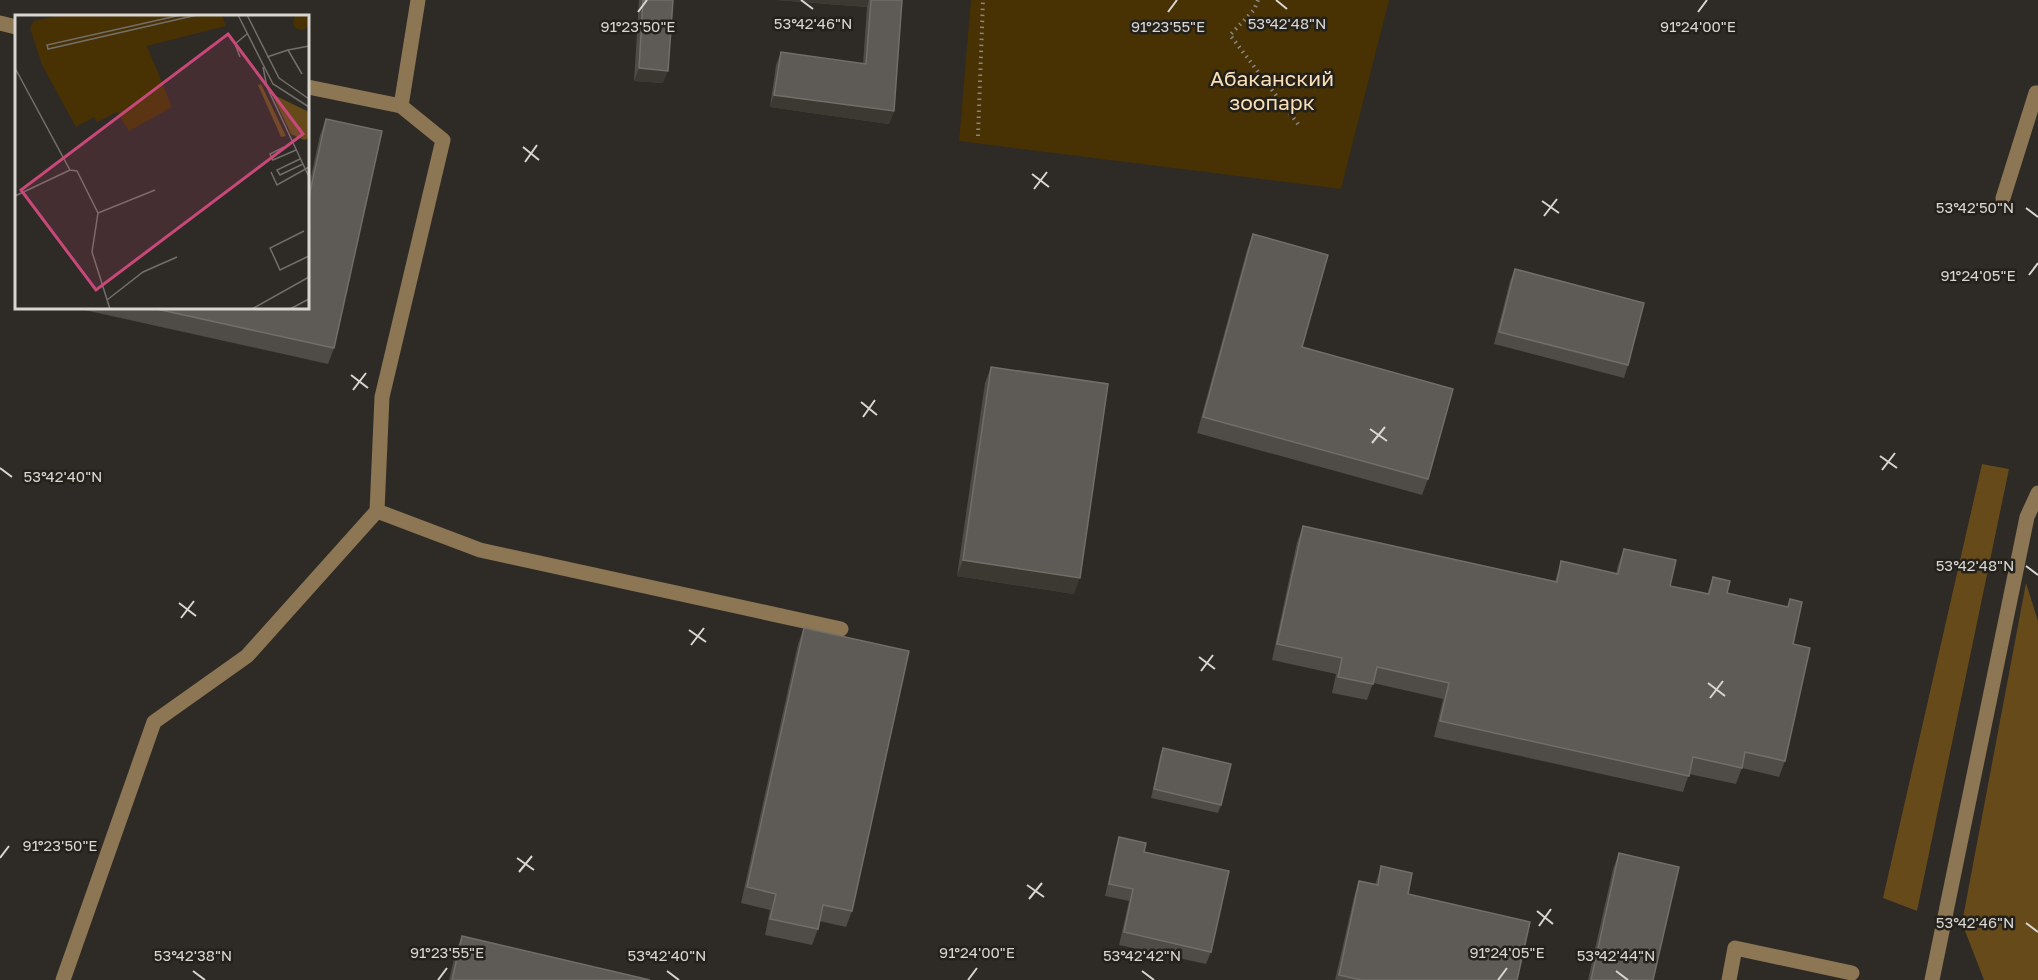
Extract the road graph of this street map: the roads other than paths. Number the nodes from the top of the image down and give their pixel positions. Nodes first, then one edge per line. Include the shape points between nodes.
1 (418, 0) edge
2 (0, 23) edge
3 (15, 27) edge
4 (309, 87) edge
5 (2038, 93) edge
6 (401, 106) junction
7 (2003, 198) dead end
8 (2038, 493) edge
9 (376, 511) junction
10 (841, 629) dead end
11 (1851, 973) dead end
12 (63, 980) edge
13 (1729, 980) edge
14 (1932, 980) edge

1 - 6 street
2 - 3 street
4 - 6 street
5 - 7 street
6 - 9 street via 443,140 382,397
8 - 14 street via 2026,517
9 - 10 street via 480,550
9 - 12 street via 247,656 154,722
11 - 13 street via 1736,948

